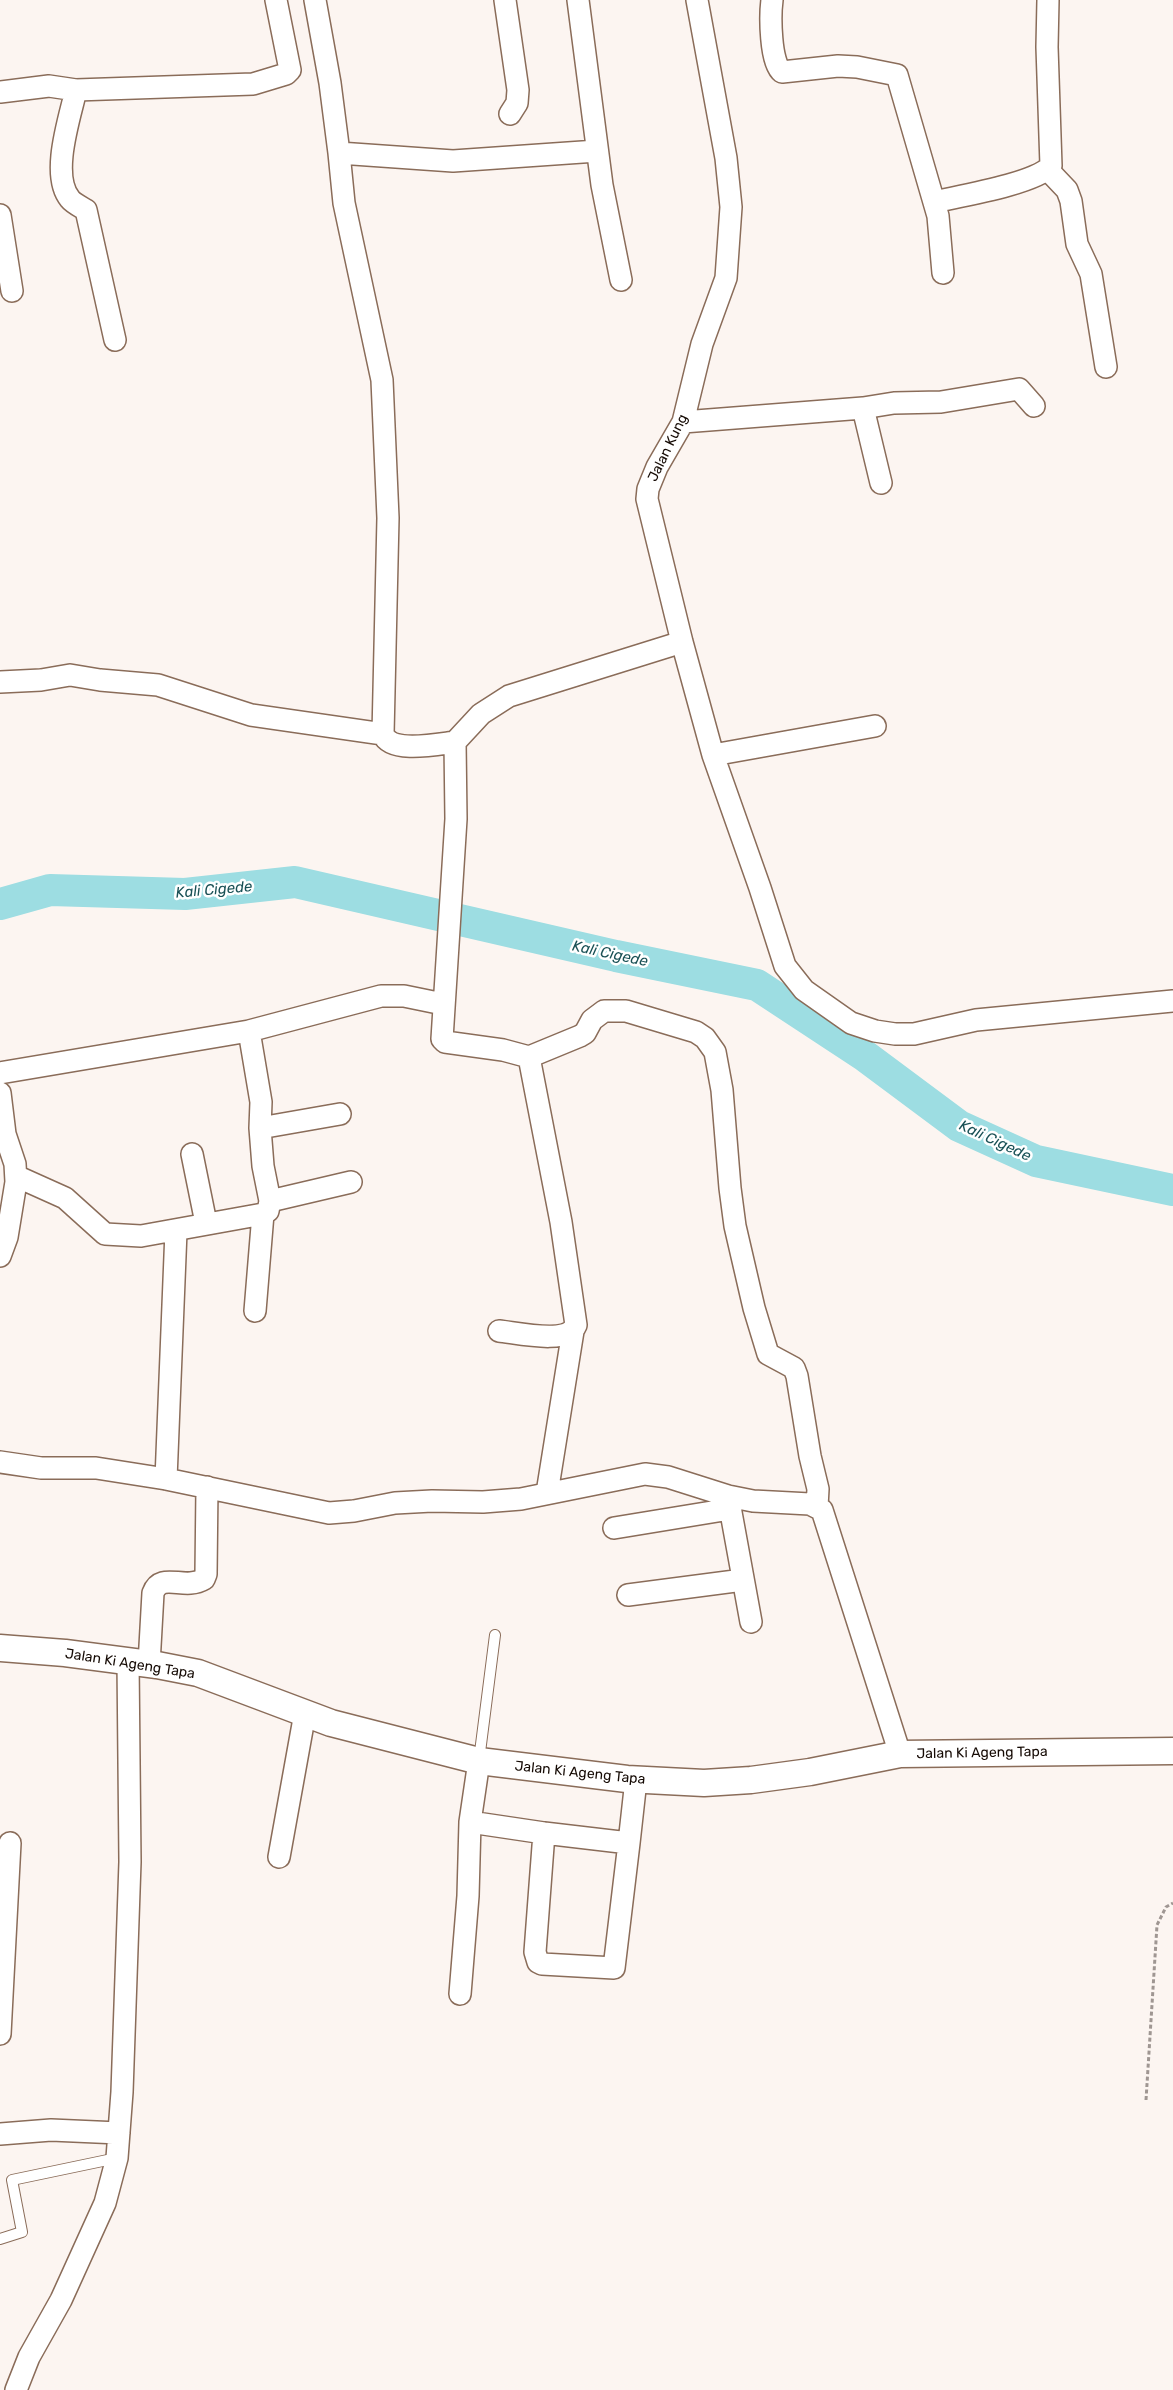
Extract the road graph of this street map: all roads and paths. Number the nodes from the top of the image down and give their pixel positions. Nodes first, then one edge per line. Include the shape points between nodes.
1 (276, 0) edge
2 (315, 0) edge
3 (505, 0) edge
4 (578, 0) edge
5 (698, 0) edge
6 (772, 0) edge
7 (1048, 0) edge
8 (76, 90) junction
9 (0, 92) edge
10 (510, 114) dead end
11 (597, 151) junction
12 (339, 153) junction
13 (1048, 170) junction
14 (934, 202) junction
15 (0, 215) edge
16 (943, 273) dead end
17 (621, 280) dead end
18 (12, 291) dead end
19 (115, 340) dead end
20 (1106, 367) dead end
21 (1034, 406) dead end
22 (863, 408) junction
23 (683, 422) junction
24 (881, 483) dead end
25 (682, 642) junction
26 (0, 682) edge
27 (875, 726) dead end
28 (383, 734) junction
29 (456, 742) junction
30 (713, 755) junction
31 (1173, 1001) edge
32 (443, 1004) junction
33 (248, 1031) junction
34 (529, 1057) junction
35 (0, 1073) edge
36 (0, 1093) edge
37 (340, 1114) dead end
38 (260, 1128) junction
39 (192, 1154) dead end
40 (16, 1176) junction
41 (351, 1182) dead end
42 (266, 1207) junction
43 (206, 1224) junction
44 (176, 1231) junction
45 (0, 1256) edge
46 (255, 1311) dead end
47 (500, 1331) dead end
48 (574, 1331) junction
49 (0, 1462) edge
50 (166, 1479) junction
51 (207, 1487) junction
52 (547, 1493) junction
53 (729, 1502) junction
54 (817, 1507) junction
55 (614, 1528) dead end
56 (743, 1580) junction
57 (628, 1595) dead end
58 (751, 1622) dead end
59 (495, 1635) dead end
60 (0, 1648) edge
61 (139, 1663) junction
62 (305, 1713) junction
63 (1173, 1751) edge
64 (900, 1754) junction
65 (479, 1761) junction
66 (636, 1780) junction
67 (470, 1822) junction
68 (544, 1833) junction
69 (10, 1843) dead end
70 (629, 1843) junction
71 (278, 1856) dead end
72 (4, 1892) edge
73 (1173, 1903) edge
74 (460, 1994) dead end
75 (0, 2034) edge
76 (1146, 2100) dead end
77 (119, 2133) junction
78 (0, 2134) edge
79 (117, 2158) junction
80 (0, 2239) edge
81 (16, 2390) edge

1 - 8 street via 290,70 286,74 253,84
2 - 12 street
3 - 10 street via 518,90 517,103
4 - 11 street
5 - 23 street, Jalan Kung via 726,158 731,207 726,278 702,344
6 - 14 street via 771,21 779,70 838,66 898,76
7 - 13 street via 1052,160
8 - 9 street via 50,86
8 - 19 street via 61,161 61,180 70,199 86,210
11 - 12 street via 453,161
11 - 17 street
12 - 28 street via 344,203 382,380 388,518
13 - 14 street via 1005,186
13 - 20 street via 1066,190 1071,201 1077,244 1090,274
14 - 16 street
15 - 18 street
21 - 22 street via 1019,389 941,402 894,403
22 - 23 street
22 - 24 street
23 - 25 street, Jalan Kung via 650,481 647,499
25 - 29 street via 509,696 480,714
25 - 30 street, Jalan Kung
26 - 28 street via 70,675 158,685 251,715
27 - 30 street
28 - 29 street via 392,744 401,747
29 - 32 street via 453,893
30 - 31 street, Jalan Kung via 785,966 804,990 851,1023 875,1031 914,1034 976,1020
32 - 33 street via 404,996 382,996
32 - 34 street via 443,1040
33 - 35 street
33 - 38 street via 261,1102
34 - 48 street via 561,1222 576,1325
34 - 54 street via 580,1036 592,1020 609,1009 696,1032 710,1043 715,1052 722,1090 735,1226 768,1354 794,1368 797,1376 818,1489
36 - 40 street via 5,1134
37 - 38 street
38 - 42 street
39 - 43 street
40 - 44 street via 65,1198 105,1234 141,1236
40 - 45 street via 14,1206
41 - 42 street
42 - 43 street
42 - 46 street
43 - 44 street
44 - 50 street
47 - 48 street via 558,1337
48 - 52 street
49 - 50 street via 41,1468 96,1468
50 - 51 street
51 - 52 street via 329,1513 395,1503 483,1502
51 - 61 street via 206,1574 204,1579 193,1584 163,1582 158,1585 153,1593
52 - 53 street via 645,1474 668,1477
53 - 54 street via 753,1500
53 - 55 street
53 - 56 street
54 - 64 street via 822,1510
56 - 57 street
56 - 58 street
59 - 65 lane
60 - 61 street, Jalan Ki Ageng Tapa
61 - 62 street, Jalan Ki Ageng Tapa via 198,1673
61 - 77 street
62 - 65 street, Jalan Ki Ageng Tapa via 331,1723
62 - 71 street
63 - 64 street, Jalan Ki Ageng Tapa
64 - 66 street, Jalan Ki Ageng Tapa via 751,1780 704,1783
65 - 66 street, Jalan Ki Ageng Tapa
65 - 67 street
66 - 70 street
67 - 68 street
67 - 74 street
68 - 70 street
68 - 70 street via 535,1952 542,1964 614,1968
69 - 72 street
72 - 75 street
73 - 76 path via 1166,1907 1157,1925
77 - 78 street via 51,2130
77 - 79 street
79 - 80 lane via 12,2180 22,2232
79 - 81 street via 105,2203

